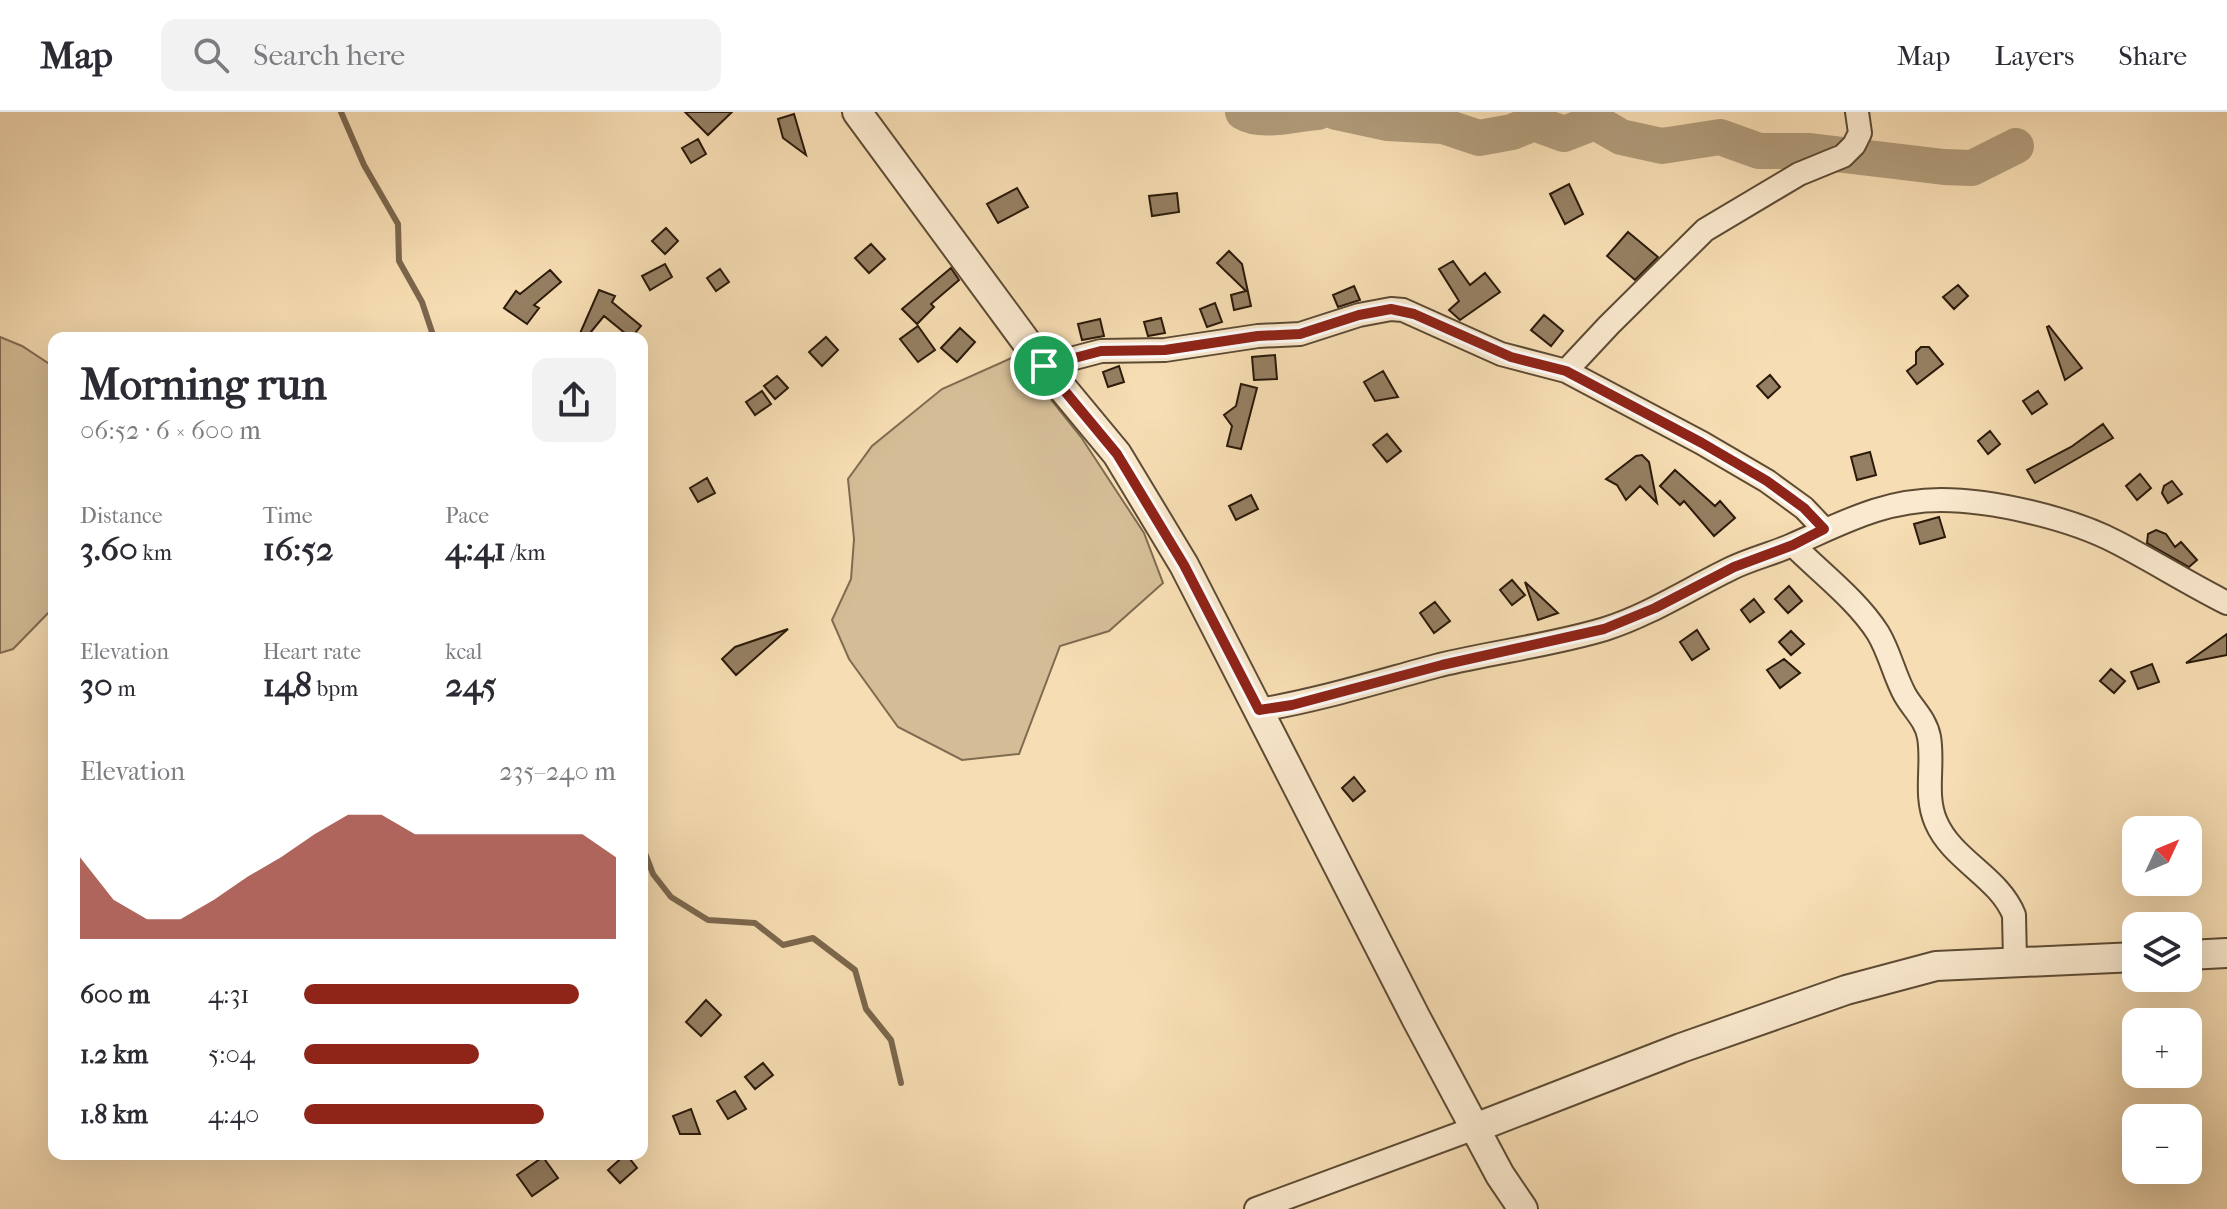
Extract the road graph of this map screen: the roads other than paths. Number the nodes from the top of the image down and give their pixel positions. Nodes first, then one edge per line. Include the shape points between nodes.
1 (857, 112) edge
2 (1857, 112) edge
3 (1044, 366) junction
4 (1566, 371) junction
5 (1824, 529) junction
6 (1793, 545) junction
7 (2227, 603) edge
8 (1259, 710) junction
9 (2227, 953) edge
10 (2202, 954) edge
11 (2122, 957) edge
12 (2015, 961) junction
13 (1475, 1128) junction
14 (1256, 1209) edge
15 (1523, 1209) edge

1 - 3 street
2 - 4 street via 1860,133 1848,150 1705,230
3 - 4 street via 1101,351 1165,350 1300,334 1391,309 1511,357
3 - 8 street via 1117,454 1184,565
4 - 5 street via 1767,481
5 - 6 street
5 - 7 street via 1876,509 1920,501 2011,508 2113,540
6 - 8 street via 1604,629
6 - 12 street via 1883,641 1903,692 1929,736 1935,821 1952,847 2012,909
8 - 13 street
9 - 10 street
11 - 12 street
12 - 13 street via 1936,966 1846,990
13 - 14 street
13 - 15 street

